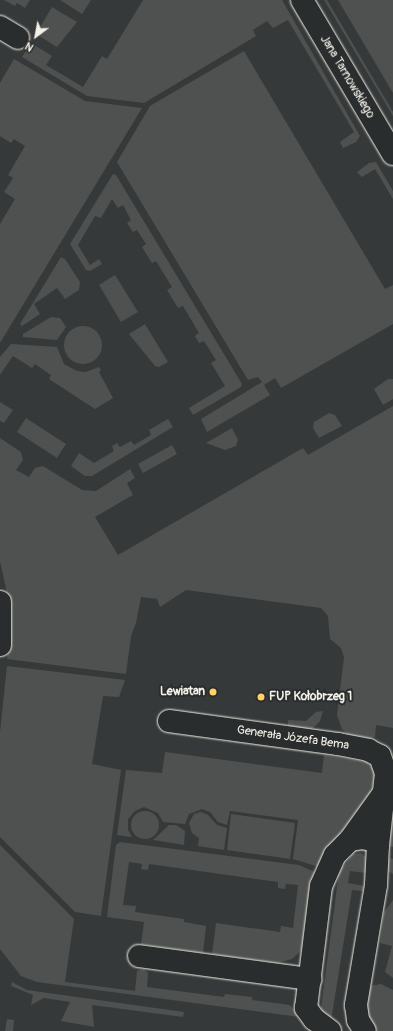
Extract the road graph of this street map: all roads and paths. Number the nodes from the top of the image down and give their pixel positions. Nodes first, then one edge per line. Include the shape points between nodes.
1 (302, 0) edge
2 (393, 154) edge
3 (0, 602) edge
4 (0, 645) edge
5 (169, 721) dead end
6 (385, 791) junction
7 (350, 840) junction
8 (378, 845) junction
9 (384, 884) edge
10 (139, 956) dead end
11 (310, 979) junction
12 (330, 1031) edge
13 (365, 1031) edge

1 - 2 street, Jana Tarnowskiego
3 - 4 street
5 - 6 street, Generała Józefa Bema via 368,750 380,756 386,773
6 - 7 street
6 - 8 street, Generała Józefa Bema
7 - 8 street via 362,838 372,840
7 - 11 street via 335,855 323,879
8 - 9 street, Generała Józefa Bema
9 - 13 street, Generała Józefa Bema via 356,1005 358,1020
10 - 11 street
11 - 12 street via 306,1008 314,1019

